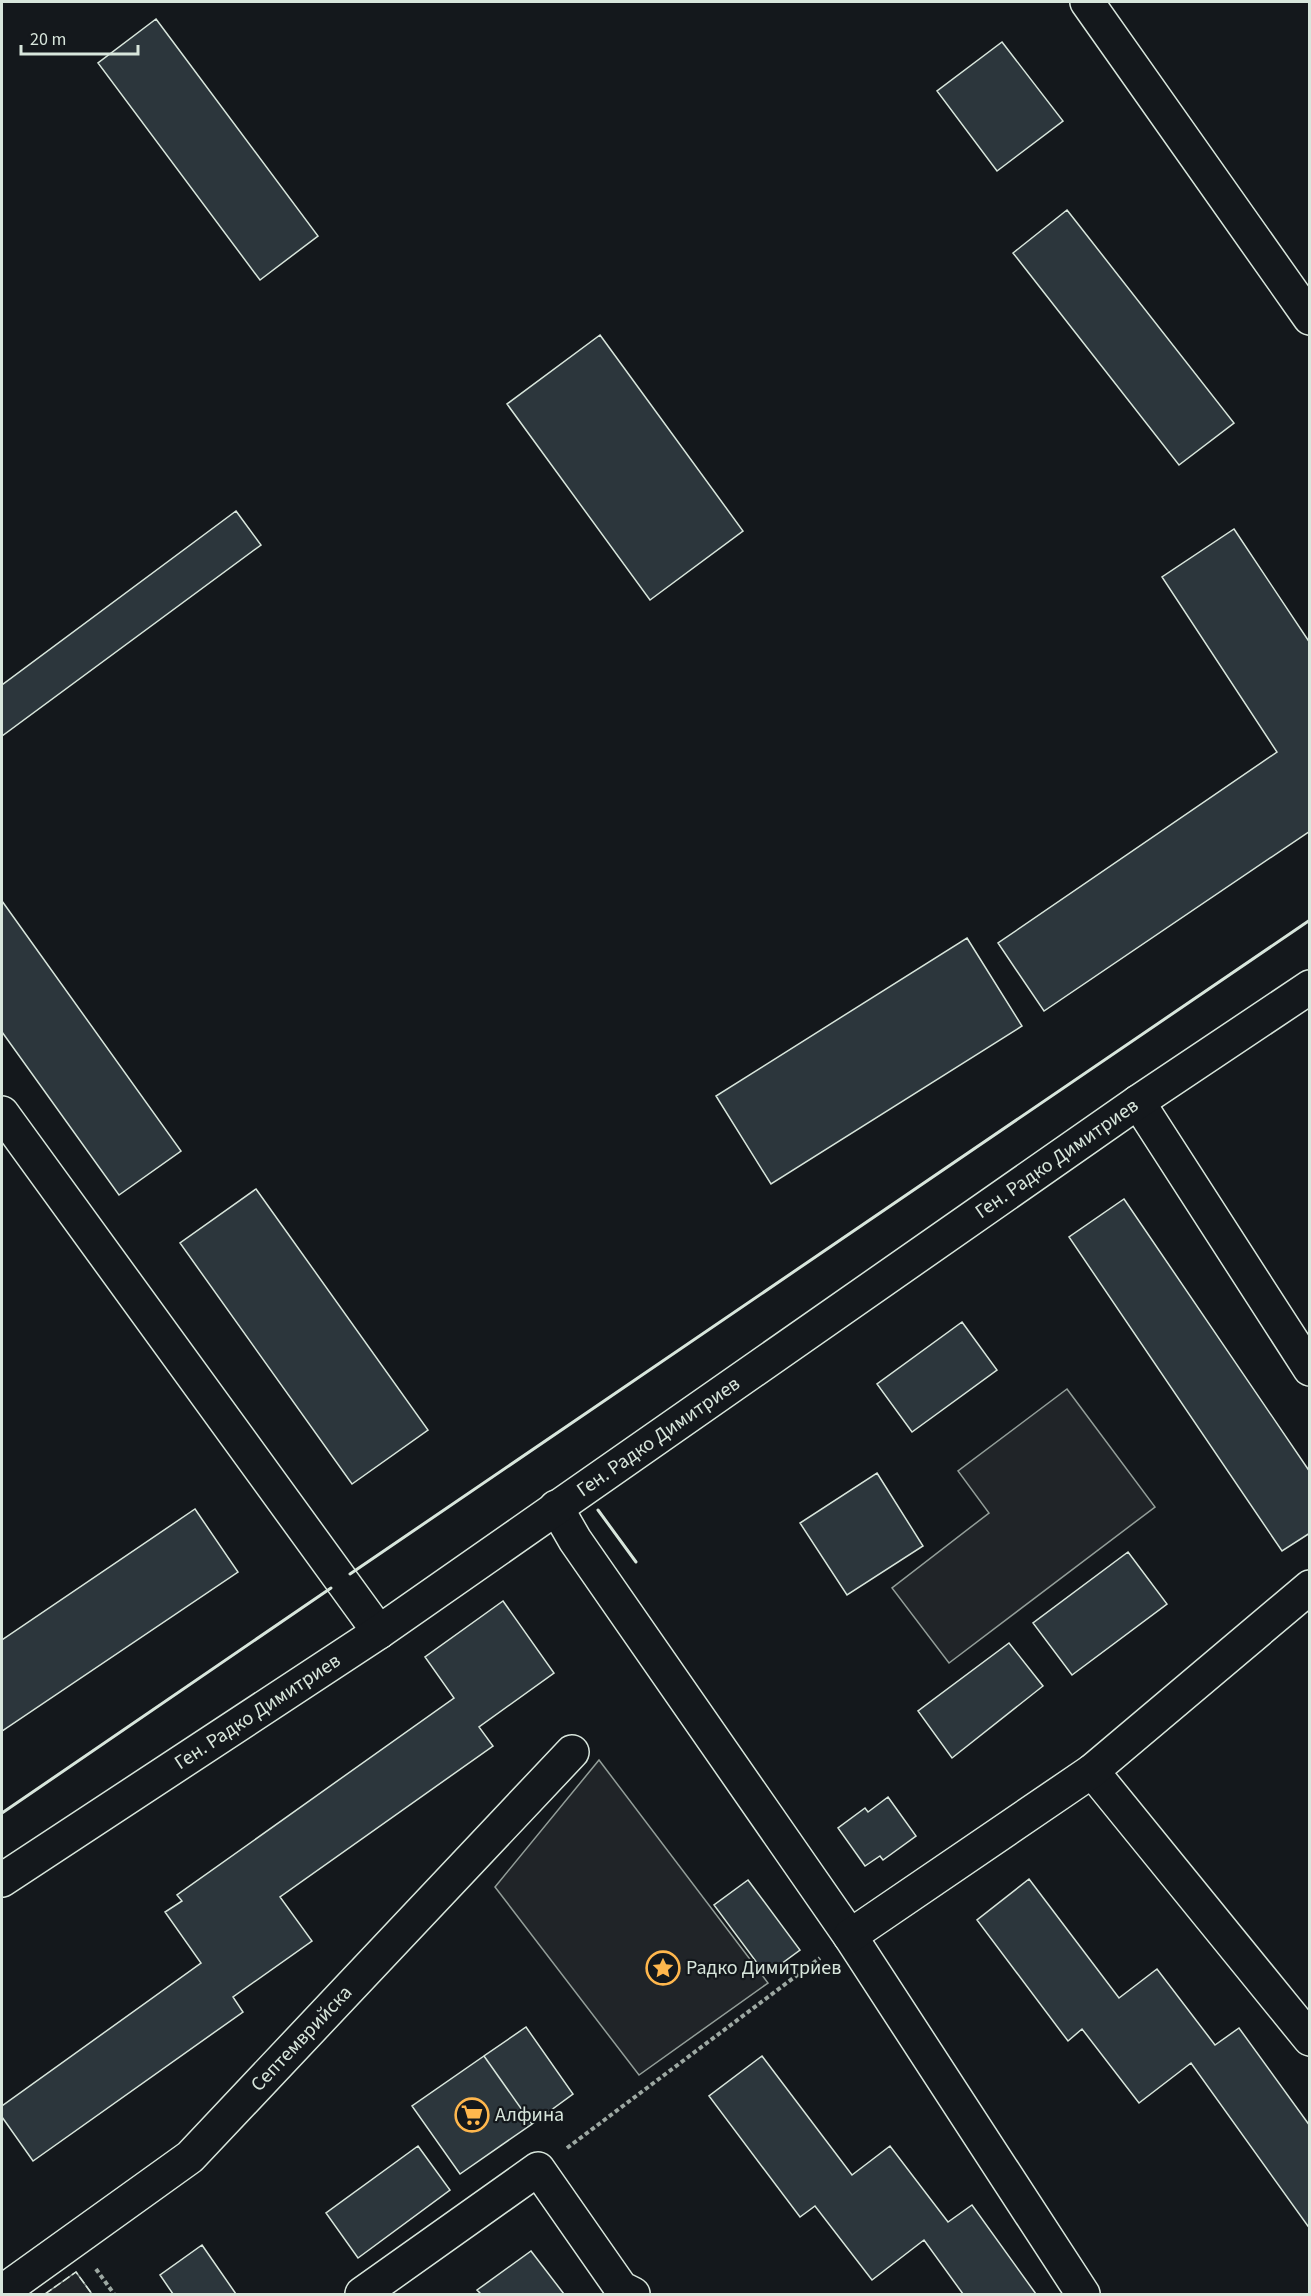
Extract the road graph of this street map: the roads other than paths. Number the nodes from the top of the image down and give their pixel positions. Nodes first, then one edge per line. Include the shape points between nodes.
1 (1087, 2) edge
2 (1310, 318) edge
3 (1310, 987) edge
4 (1138, 1102) junction
5 (2, 1113) edge
6 (1310, 1369) edge
7 (556, 1507) junction
8 (1310, 1587) edge
9 (379, 1632) junction
10 (572, 1752) dead end
11 (1092, 1772) junction
12 (2, 1880) edge
13 (850, 1936) junction
14 (1310, 2039) edge
15 (2, 2292) edge
16 (362, 2295) edge
17 (633, 2295) edge
18 (1083, 2295) edge

1 - 2 street
3 - 4 street, Ген. Радко Димитриев
4 - 6 street
4 - 7 street, Ген. Радко Димитриев
5 - 9 street
7 - 9 street, Ген. Радко Димитриев
7 - 13 street
8 - 11 street
9 - 12 street, Ген. Радко Димитриев
10 - 15 street, Септемврийска via 190,2157
11 - 13 street
11 - 14 street
13 - 18 street
16 - 17 street via 538,2169 621,2288

